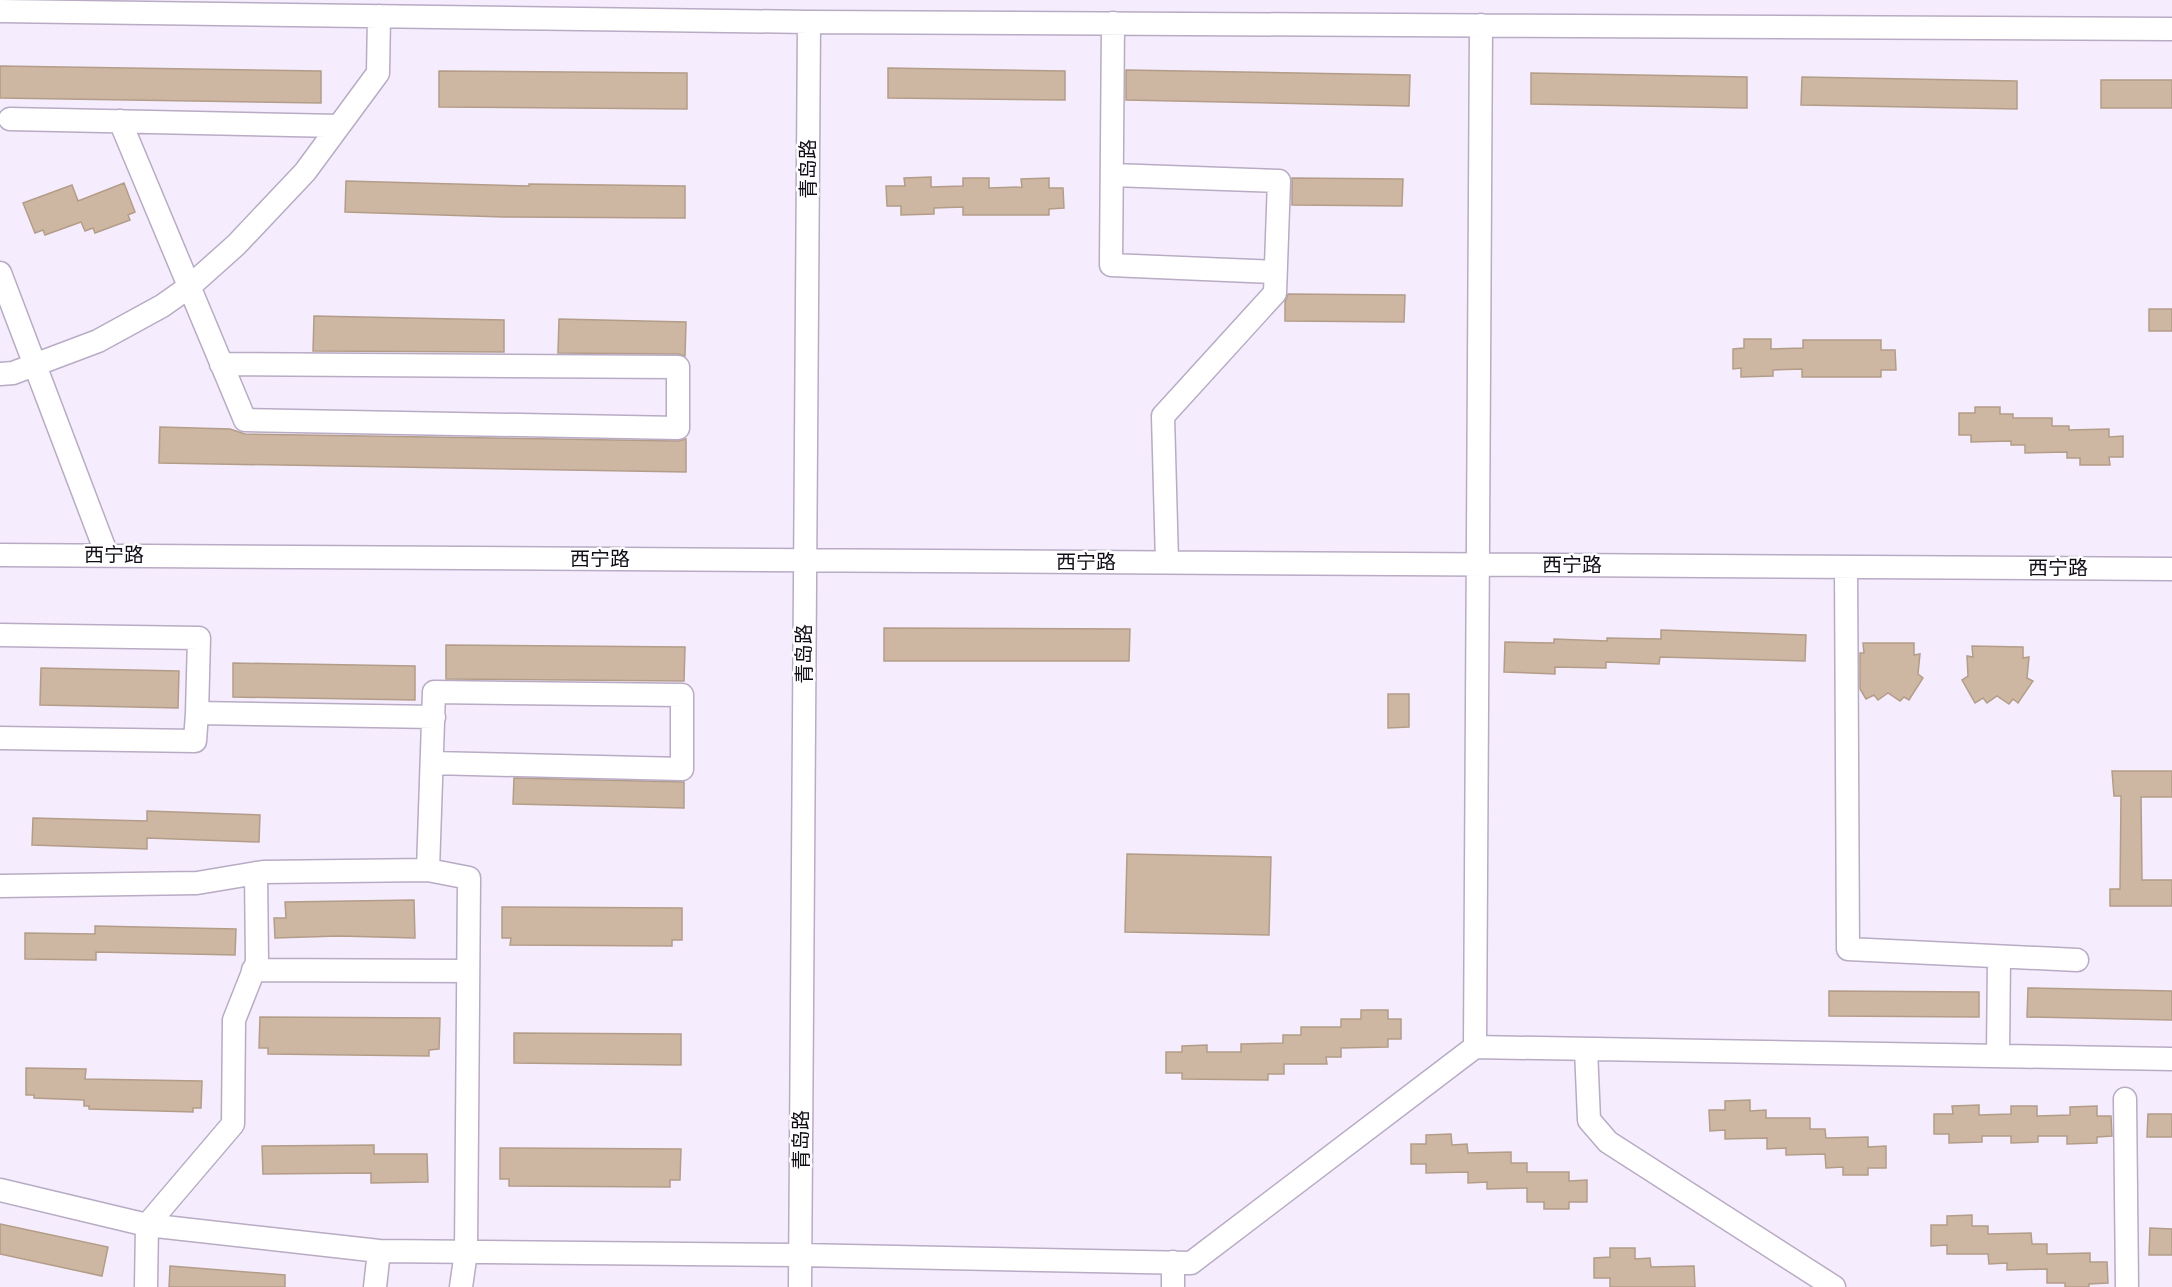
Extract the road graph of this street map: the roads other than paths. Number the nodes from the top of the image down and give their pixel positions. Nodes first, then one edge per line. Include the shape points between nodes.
1 (0, 11) edge
2 (379, 16) junction
3 (809, 22) junction
4 (1113, 23) junction
5 (1482, 25) junction
6 (2172, 29) edge
7 (10, 119) dead end
8 (120, 121) junction
9 (339, 126) junction
10 (1113, 175) junction
11 (1275, 272) junction
12 (0, 273) edge
13 (189, 287) junction
14 (221, 363) junction
15 (36, 365) junction
16 (0, 375) edge
17 (0, 555) edge
18 (107, 555) junction
19 (805, 560) junction
20 (1167, 562) junction
21 (1477, 564) junction
22 (1846, 567) junction
23 (2172, 569) edge
24 (0, 634) edge
25 (197, 713) junction
26 (434, 717) junction
27 (0, 738) edge
28 (432, 764) junction
29 (428, 870) junction
30 (256, 873) junction
31 (0, 886) edge
32 (1999, 957) junction
33 (2077, 960) dead end
34 (254, 970) junction
35 (468, 971) junction
36 (1475, 1047) junction
37 (1586, 1049) junction
38 (1998, 1056) junction
39 (2172, 1059) edge
40 (2125, 1099) dead end
41 (0, 1190) edge
42 (147, 1224) junction
43 (379, 1251) junction
44 (466, 1252) junction
45 (801, 1255) junction
46 (1173, 1262) junction
47 (146, 1287) edge
48 (375, 1287) edge
49 (461, 1287) edge
50 (800, 1287) edge
51 (1173, 1287) edge
52 (1834, 1287) edge
53 (2127, 1287) edge

1 - 2 street
2 - 3 street
2 - 9 street via 378,73
3 - 4 street
3 - 19 street, 青岛路
4 - 5 street
4 - 10 street
5 - 6 street
5 - 21 street
7 - 8 street
8 - 9 street
8 - 13 street
9 - 13 street via 305,172 236,245
10 - 11 street via 1111,265
10 - 11 street via 1279,181
11 - 20 street via 1275,293 1163,416
12 - 15 street
13 - 14 street
13 - 15 street via 98,341
14 - 14 street via 244,420 678,428 678,367
15 - 16 street
15 - 18 street
17 - 18 street, 西宁路
18 - 19 street, 西宁路
19 - 20 street, 西宁路
19 - 45 street, 青岛路
20 - 21 street, 西宁路
21 - 22 street, 西宁路
21 - 36 street
22 - 23 street, 西宁路
22 - 32 street via 1848,949
24 - 25 street via 199,638
25 - 26 street
25 - 27 street via 195,741
26 - 28 street
26 - 28 street via 434,692 682,695 682,769
28 - 29 street
29 - 30 street
29 - 35 street via 469,878
30 - 31 street via 196,883
30 - 34 street
32 - 33 street
32 - 38 street
34 - 35 street
34 - 42 street via 234,1020 233,1124
35 - 44 street
36 - 37 street
36 - 46 street via 1191,1263
37 - 38 street
37 - 52 street via 1589,1120 1608,1142
38 - 39 street
40 - 53 street
41 - 42 street
42 - 43 street
42 - 47 street
43 - 44 street
43 - 48 street
44 - 45 street
44 - 49 street
45 - 46 street
45 - 50 street, 青岛路
46 - 51 street

